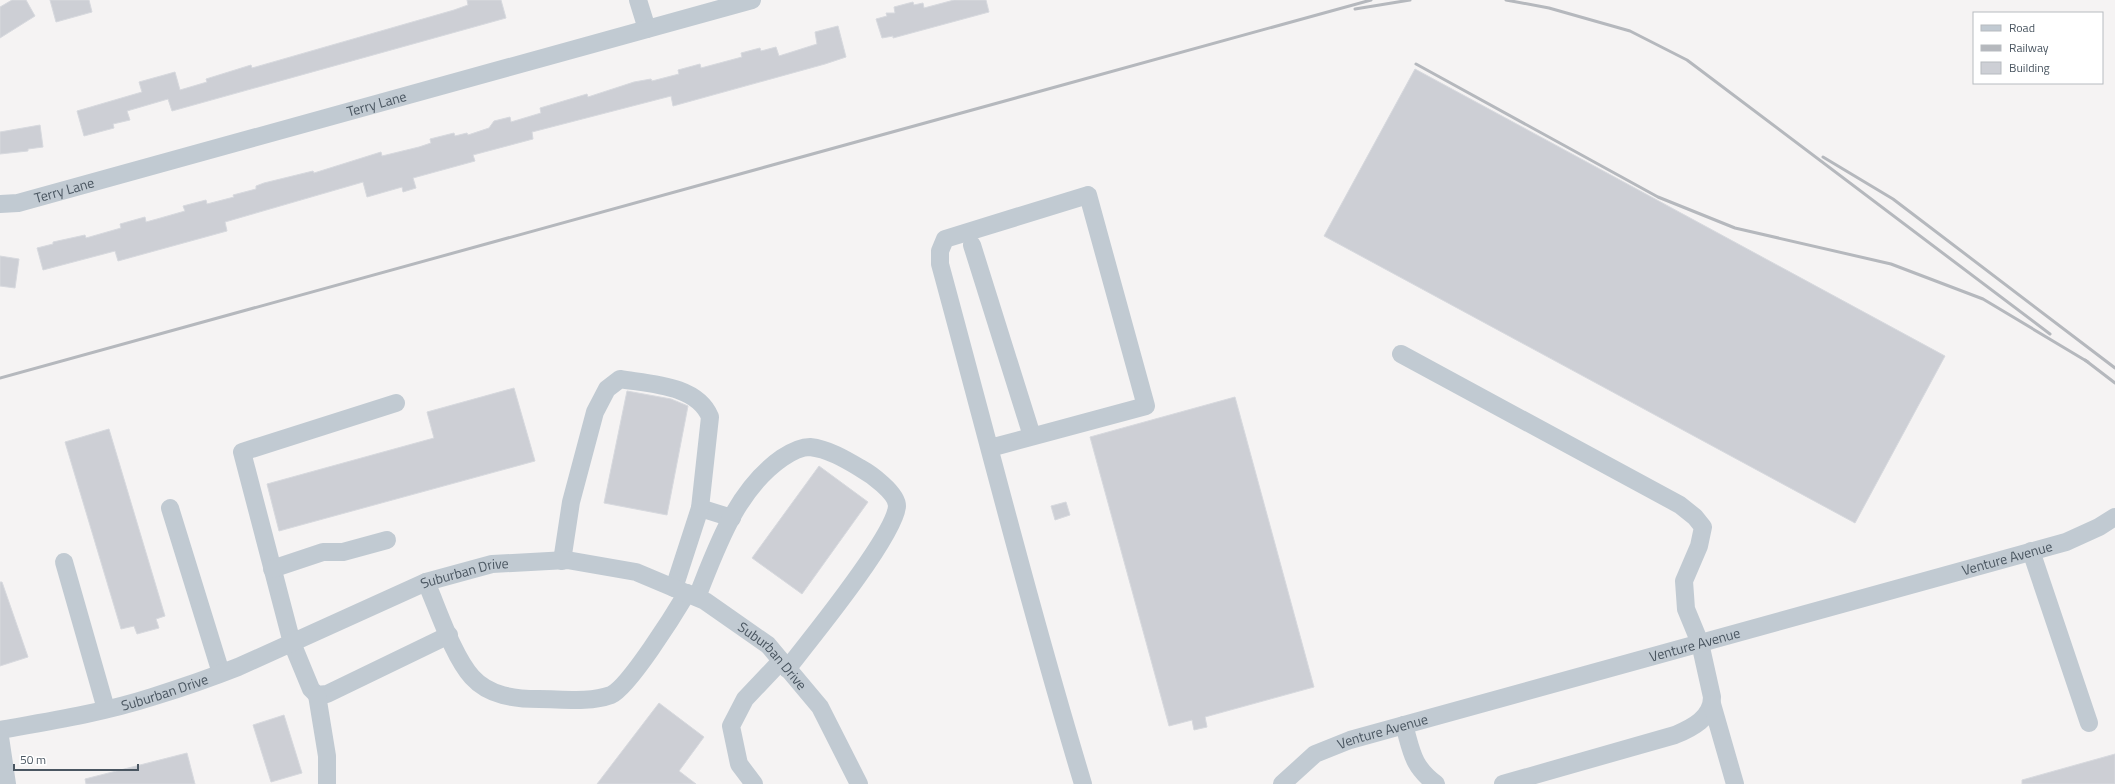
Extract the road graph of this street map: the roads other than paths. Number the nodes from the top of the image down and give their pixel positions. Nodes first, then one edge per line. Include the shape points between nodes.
1 (638, 0) edge
2 (752, 0) edge
3 (647, 29) junction
4 (0, 204) edge
5 (972, 245) dead end
6 (1401, 354) dead end
7 (396, 403) dead end
8 (1032, 436) junction
9 (990, 448) junction
10 (170, 508) dead end
11 (700, 508) junction
12 (2115, 517) edge
13 (732, 518) junction
14 (387, 540) dead end
15 (2031, 551) junction
16 (562, 560) junction
17 (64, 562) dead end
18 (272, 569) junction
19 (426, 582) junction
20 (686, 593) junction
21 (449, 635) junction
22 (1700, 642) junction
23 (292, 643) junction
24 (784, 665) junction
25 (222, 674) junction
26 (317, 695) junction
27 (1712, 704) junction
28 (106, 709) junction
29 (2089, 723) dead end
30 (1404, 725) junction
31 (0, 730) edge
32 (0, 737) edge
33 (7, 784) edge
34 (327, 784) edge
35 (754, 784) edge
36 (859, 784) edge
37 (1083, 784) edge
38 (1282, 784) edge
39 (1436, 784) edge
40 (1503, 784) edge
41 (1735, 784) edge

1 - 3 street
2 - 3 street, Terry Lane
3 - 4 street, Terry Lane via 18,203
5 - 8 street
6 - 22 street via 1638,481 1680,505 1695,517 1703,528 1700,546 1684,581 1686,609
7 - 18 street via 242,452
8 - 9 street
8 - 9 street via 1146,406 1088,195 945,240 940,251 940,264
9 - 37 street via 1059,706
10 - 25 street
11 - 13 street
11 - 16 street via 710,417 706,407 694,397 661,385 620,379 607,389 595,412 571,502
11 - 20 street
12 - 15 street, Venture Avenue via 2066,542
13 - 20 street
13 - 24 street via 769,467 793,450 810,447 841,456 870,473 894,495 897,505 892,522 880,542 824,622
14 - 18 street via 344,552 323,552
15 - 22 street, Venture Avenue
15 - 29 street
16 - 19 street, Suburban Drive via 492,564
16 - 20 street, Suburban Drive via 636,572
17 - 28 street
18 - 23 street
19 - 21 street
19 - 23 street, Suburban Drive
20 - 21 street via 665,629 623,686 612,694 592,699 516,700 494,692 474,678 462,665
20 - 24 street, Suburban Drive via 705,601 768,645
21 - 26 street via 327,694
22 - 27 street
22 - 30 street, Venture Avenue
23 - 25 street, Suburban Drive
23 - 26 street via 311,689
24 - 35 street via 745,698 731,726 739,764
24 - 36 street, Suburban Drive via 820,707
25 - 28 street, Suburban Drive via 152,698
26 - 34 street via 327,756
27 - 40 street via 1707,714 1695,726 1675,735
27 - 41 street
28 - 31 street, Suburban Drive
30 - 38 street, Venture Avenue via 1350,740 1315,754
30 - 39 street via 1414,759 1422,774
32 - 33 street

